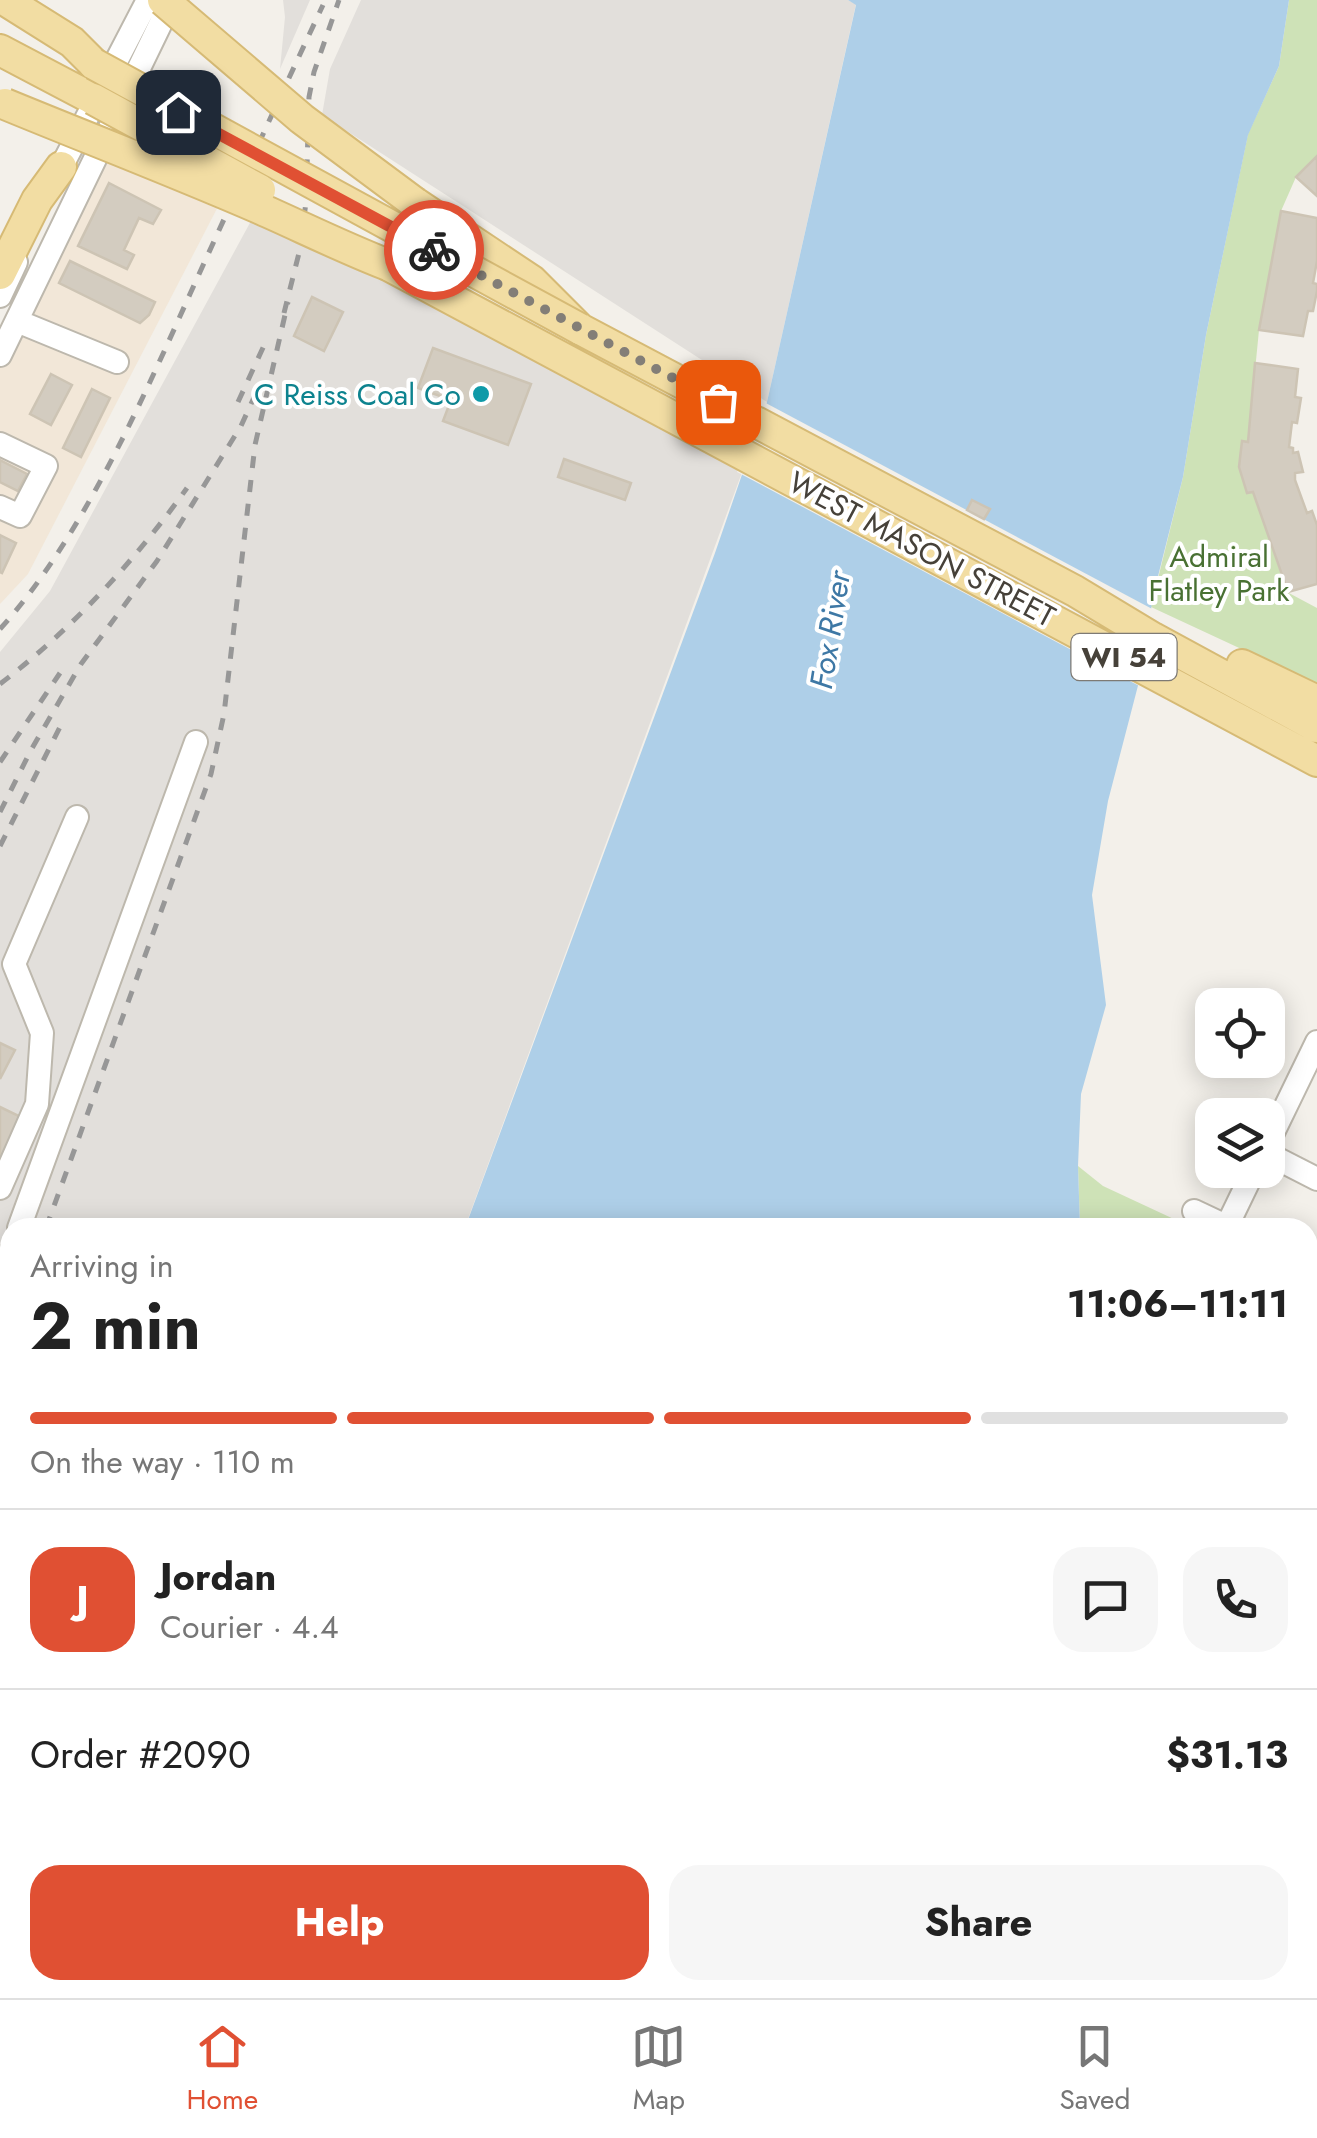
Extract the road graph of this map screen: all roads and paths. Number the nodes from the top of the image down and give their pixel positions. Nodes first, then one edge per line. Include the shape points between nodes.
1 (5, 0) edge
2 (148, 0) edge
3 (163, 0) edge
4 (172, 0) edge
5 (0, 21) edge
6 (0, 50) edge
7 (94, 64) junction
8 (0, 66) edge
9 (93, 99) junction
10 (0, 102) edge
11 (60, 167) junction
12 (388, 265) junction
13 (0, 274) edge
14 (0, 296) edge
15 (17, 320) junction
16 (580, 329) junction
17 (0, 354) edge
18 (117, 362) dead end
19 (0, 444) edge
20 (0, 507) edge
21 (1075, 591) junction
22 (1317, 700) edge
23 (196, 742) dead end
24 (1314, 752) edge
25 (77, 817) dead end
26 (1317, 1042) edge
27 (1285, 1108) edge
28 (1285, 1163) edge
29 (1317, 1179) edge
30 (0, 1188) edge
31 (1246, 1188) edge
32 (1194, 1211) dead end
33 (23, 1218) edge
34 (1209, 1218) edge
35 (1232, 1218) edge

1 - 7 main road via 72,42
2 - 11 street
3 - 16 main road, bridge via 302,119 532,282
4 - 15 street
5 - 7 main road, WEST MASON STREET / WI 54
6 - 9 main road, WEST MASON STREET / WI 54
7 - 16 main road, WEST MASON STREET / WI 54, bridge
8 - 9 main road
9 - 12 main road, WEST MASON STREET / WI 54, bridge
10 - 12 main road, bridge
11 - 13 main road
11 - 14 street
12 - 24 main road, WEST MASON STREET / WI 54
15 - 17 street
15 - 18 street
16 - 21 main road, WEST MASON STREET / WI 54
19 - 20 street via 46,466 20,516
21 - 22 main road
21 - 24 main road, WEST MASON STREET / WI 54
23 - 33 street
25 - 30 street via 14,964 42,1033 37,1104
26 - 27 street
28 - 29 street
31 - 35 street
32 - 34 street

